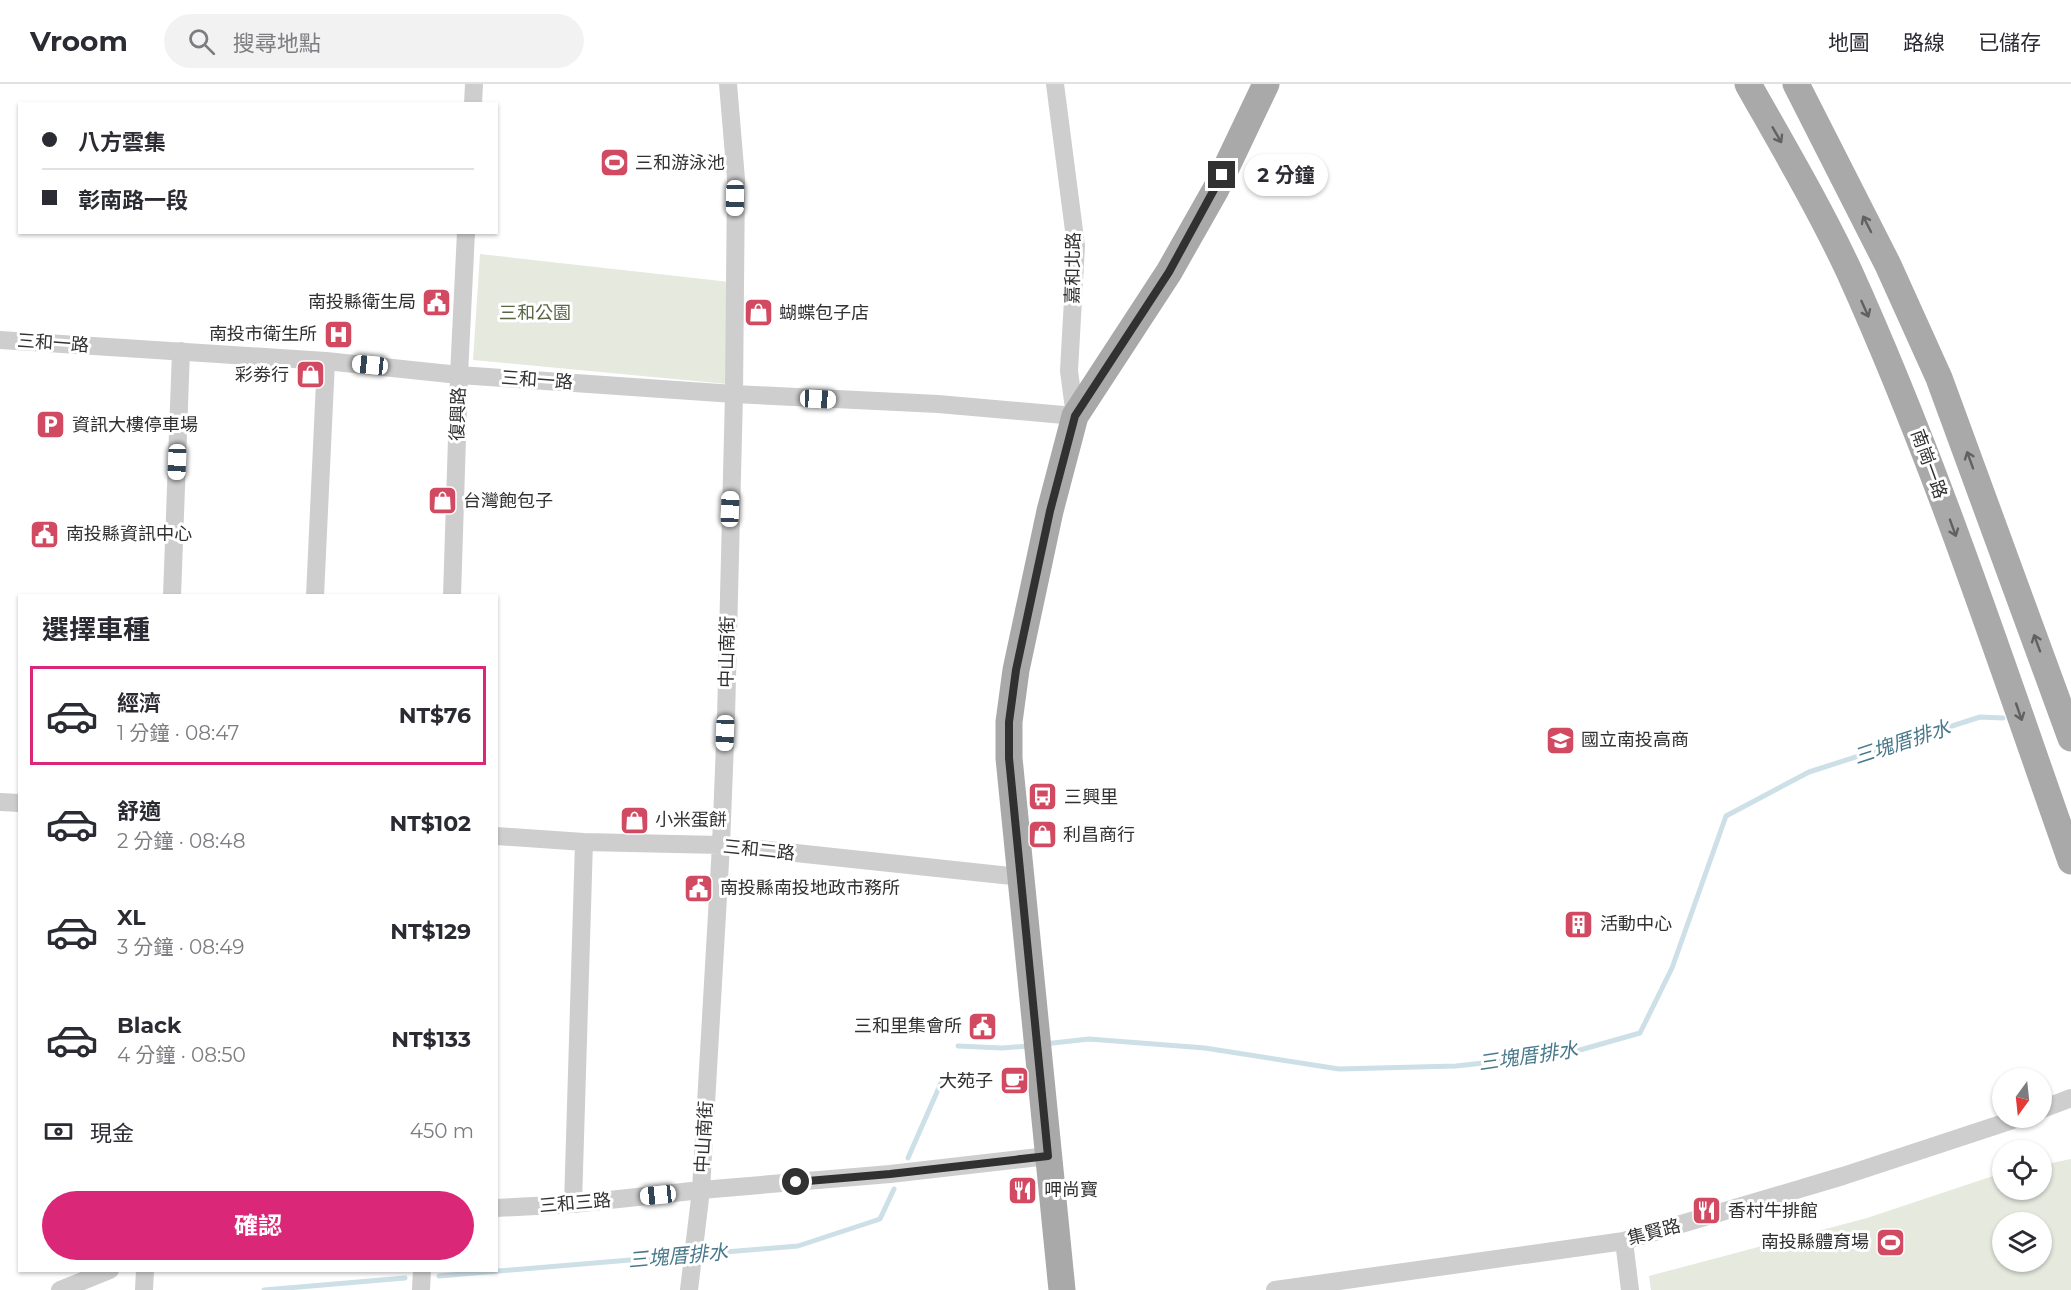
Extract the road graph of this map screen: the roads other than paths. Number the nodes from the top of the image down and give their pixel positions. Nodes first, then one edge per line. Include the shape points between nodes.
1 (474, 84) edge
2 (728, 84) edge
3 (1055, 84) edge
4 (1266, 84) edge
5 (1748, 84) edge
6 (1796, 84) edge
7 (473, 102) edge
8 (466, 234) edge
9 (0, 340) edge
10 (181, 351) junction
11 (326, 361) junction
12 (459, 375) junction
13 (735, 394) junction
14 (1075, 416) junction
15 (172, 594) edge
16 (315, 594) edge
17 (452, 594) edge
18 (2071, 738) edge
19 (0, 802) edge
20 (18, 803) edge
21 (498, 836) edge
22 (584, 842) junction
23 (721, 845) junction
24 (2071, 861) edge
25 (1020, 877) junction
26 (2071, 1098) edge
27 (2052, 1105) edge
28 (1992, 1127) edge
29 (1048, 1156) junction
30 (701, 1190) junction
31 (573, 1204) junction
32 (498, 1208) edge
33 (1624, 1241) junction
34 (105, 1272) edge
35 (145, 1272) edge
36 (422, 1272) edge
37 (689, 1284) edge
38 (60, 1290) edge
39 (144, 1290) edge
40 (421, 1290) edge
41 (1062, 1290) edge
42 (1275, 1290) edge
43 (1630, 1290) edge

1 - 7 street
2 - 13 street, 中山南街 via 736,179
3 - 14 street, 嘉和北路 via 1076,246 1069,371
4 - 14 main road via 1216,189 1169,272
5 -> 24 main road, 南崗一路 via 1848,270 1908,408
18 -> 6 main road via 1939,378 1888,265
8 - 12 street, 復興路
9 - 10 street, 三和一路
10 - 11 street, 三和一路
10 - 15 street
11 - 12 street, 三和一路
11 - 16 street
12 - 13 street, 三和一路
12 - 17 street, 復興路
13 - 14 street, 三和一路
13 - 23 street, 中山南街
14 - 25 main road via 1016,670 1009,722
19 - 20 street
21 - 22 street, 三和二路
22 - 23 street, 三和二路
22 - 31 street
23 - 25 street, 三和二路
23 - 30 street, 中山南街
25 - 29 main road
26 - 27 street
28 - 33 street, 集賢路
29 - 30 street, 三和三路
29 - 41 main road
30 - 31 street, 三和三路
30 - 37 street, 中山南街
31 - 32 street, 三和三路
33 - 42 street, 集賢路
33 - 43 street
34 - 38 street
35 - 39 street
36 - 40 street

